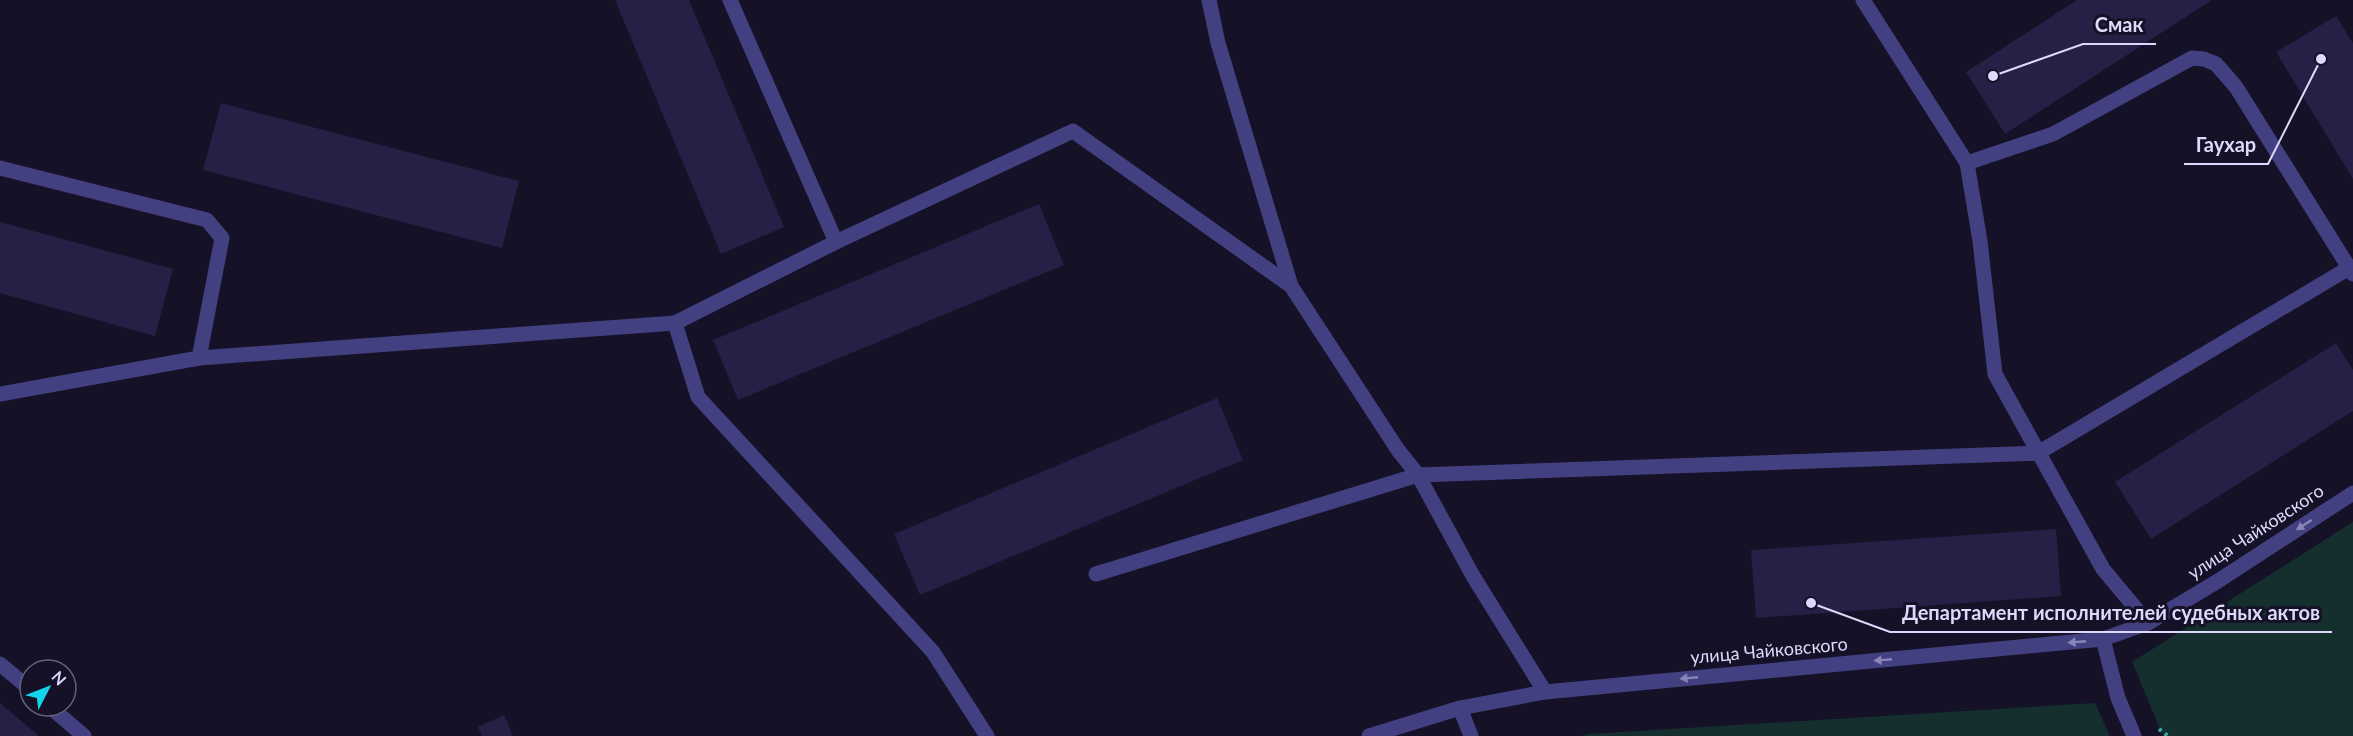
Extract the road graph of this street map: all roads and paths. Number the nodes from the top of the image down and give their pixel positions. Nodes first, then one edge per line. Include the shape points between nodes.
1 (730, 0) edge
2 (1209, 0) edge
3 (1863, 0) edge
4 (1967, 163) junction
5 (0, 168) edge
6 (836, 242) junction
7 (2351, 271) edge
8 (1291, 286) junction
9 (675, 323) junction
10 (199, 358) junction
11 (0, 394) edge
12 (2038, 453) junction
13 (1418, 476) junction
14 (2353, 493) edge
15 (1096, 574) dead end
16 (2148, 622) junction
17 (2103, 639) junction
18 (0, 664) edge
19 (18, 680) edge
20 (1545, 692) junction
21 (1460, 708) junction
22 (63, 718) edge
23 (84, 736) edge
24 (987, 736) edge
25 (1369, 736) edge
26 (1471, 736) edge
27 (2134, 736) edge

1 - 6 street
2 - 8 street via 1218,43
3 - 4 street
4 - 7 street via 2053,134 2171,68 2192,58 2204,59 2216,64 2236,87
4 - 12 street via 1995,374
5 - 10 street via 207,220 222,238
6 - 8 street via 1073,131
6 - 9 street
7 - 12 street
8 - 13 street
9 - 10 street
9 - 24 street via 698,397 933,652
10 - 11 street
12 - 13 street
12 - 16 street via 2103,570
13 - 15 street
13 - 20 street via 1473,576
14 -> 16 street, улица Чайковского
16 - 17 street, улица Чайковского
17 -> 20 street, улица Чайковского
17 - 27 street via 2118,698
18 - 19 street
20 - 21 street, улица Чайковского
21 - 25 street, улица Чайковского
21 - 26 street
22 - 23 street

